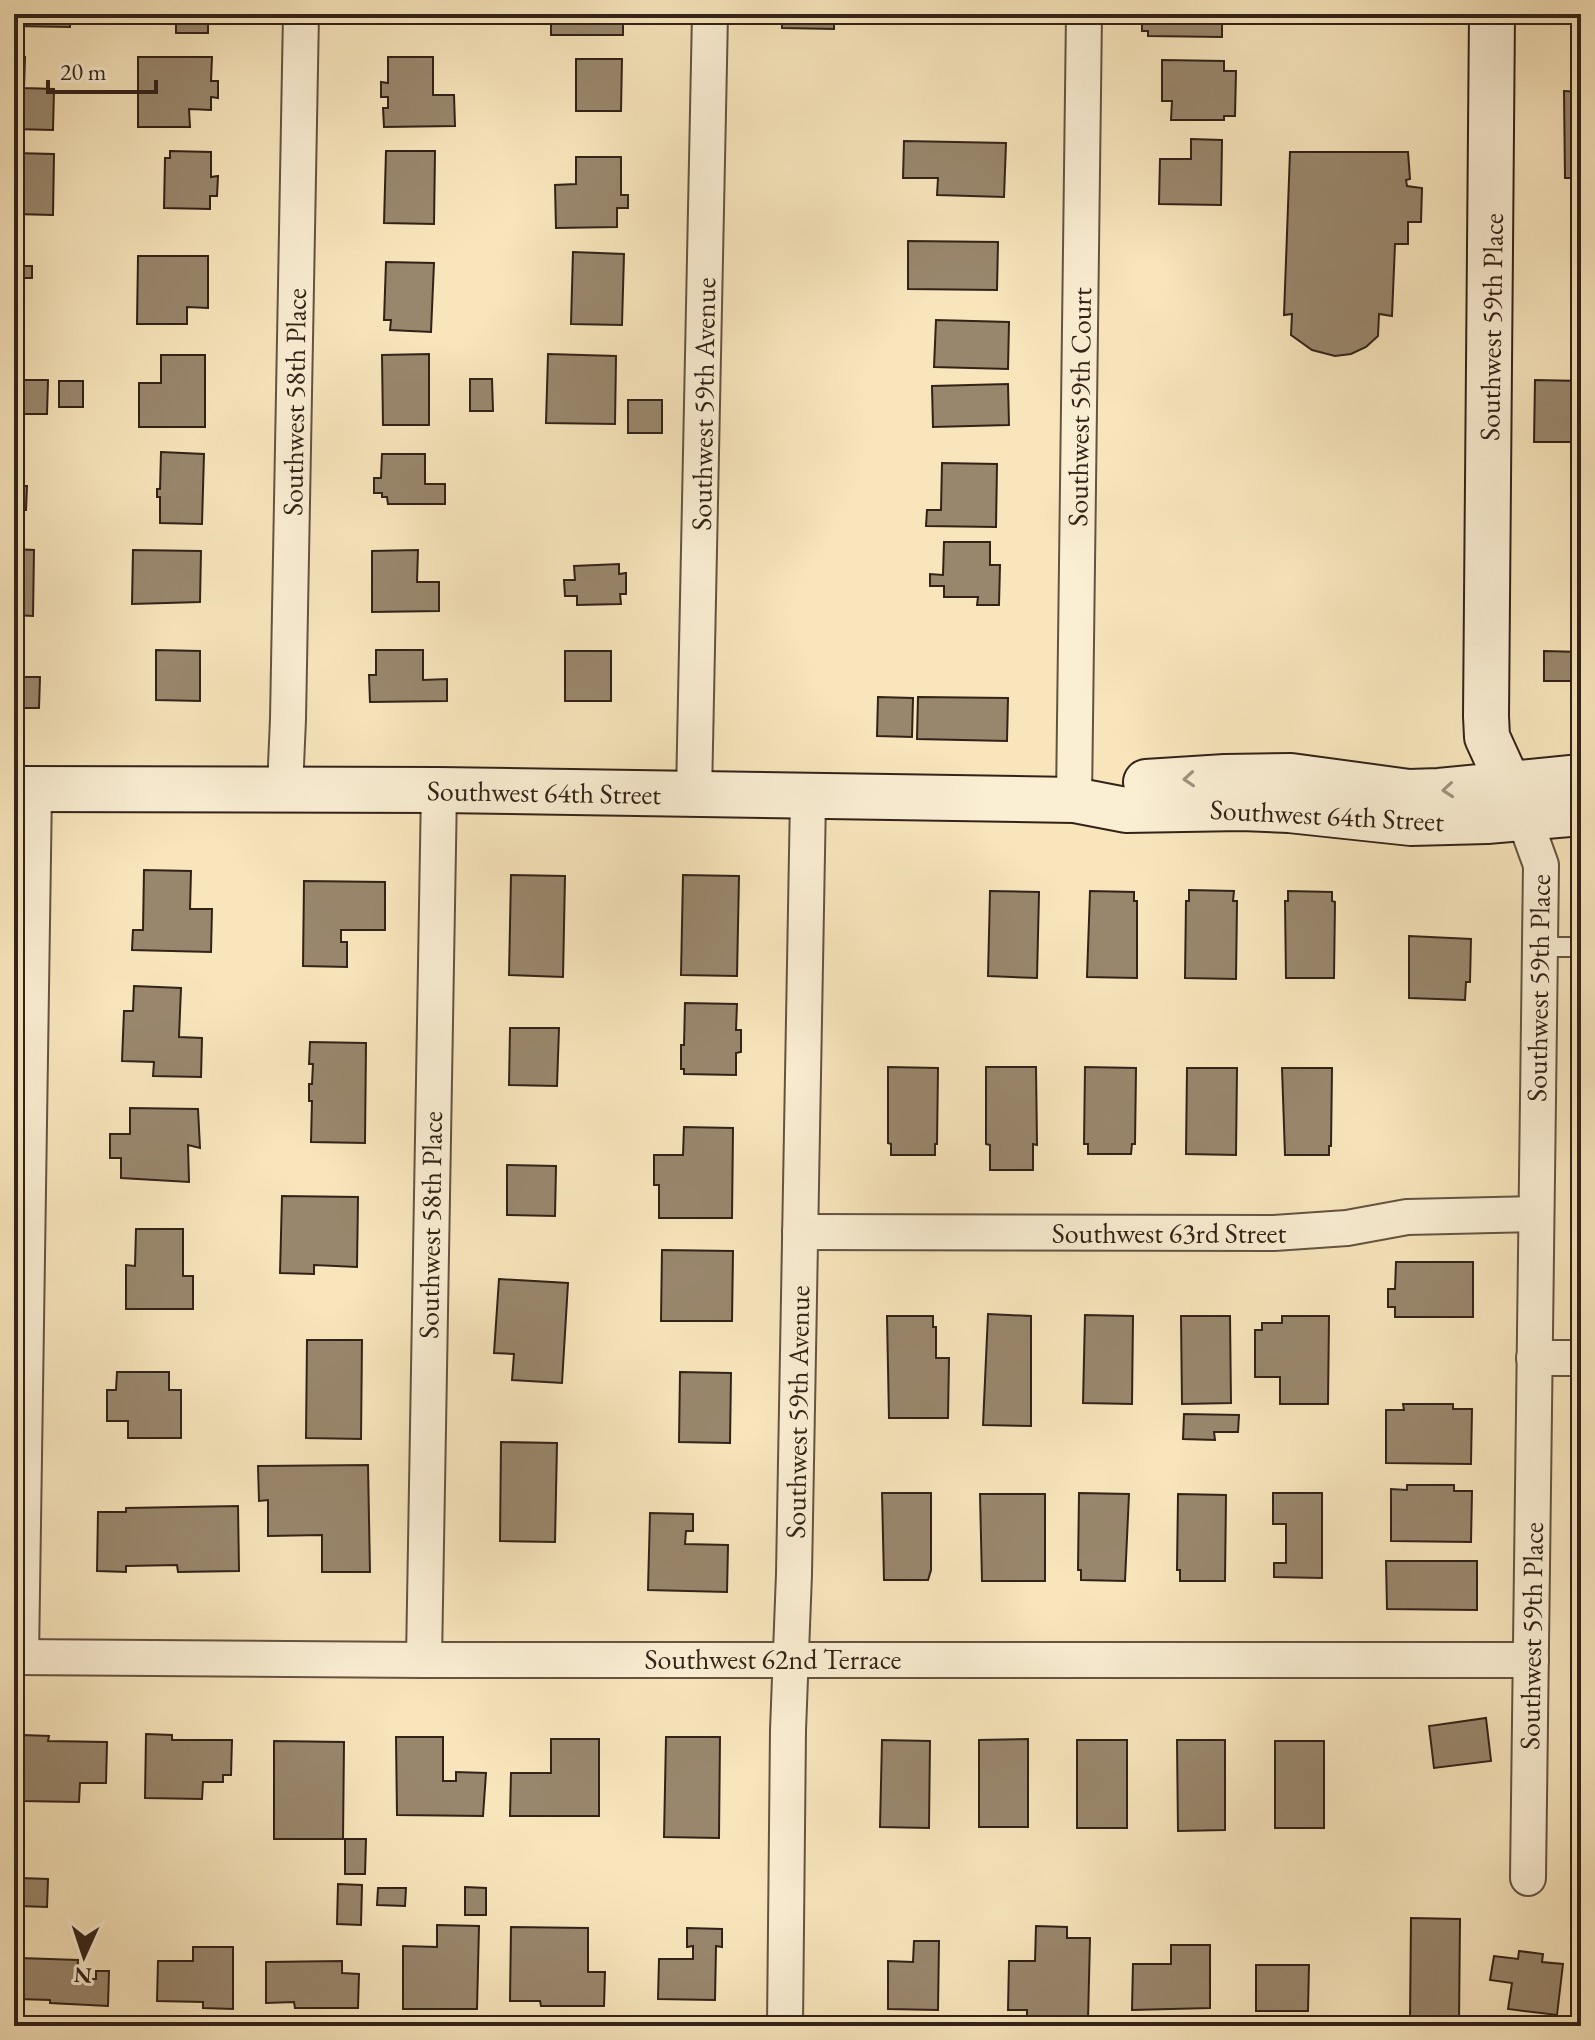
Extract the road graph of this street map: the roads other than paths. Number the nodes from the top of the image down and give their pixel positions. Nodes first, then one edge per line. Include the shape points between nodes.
1 (301, 14) edge
2 (710, 14) edge
3 (1084, 14) edge
4 (1492, 14) edge
5 (1581, 777) edge
6 (24, 789) edge
7 (285, 789) junction
8 (439, 790) junction
9 (694, 794) junction
10 (808, 798) junction
11 (1074, 800) junction
12 (1515, 801) junction
13 (1581, 813) edge
14 (1538, 947) junction
15 (1581, 947) edge
16 (1536, 1214) junction
17 (800, 1232) junction
18 (1534, 1358) junction
19 (1581, 1358) edge
20 (17, 1657) edge
21 (790, 1659) junction
22 (424, 1660) junction
23 (1531, 1660) junction
24 (1528, 1878) dead end
25 (785, 2026) edge

1 - 7 street, Southwest 58th Place
2 - 9 street, Southwest 59th Avenue
3 - 11 street, Southwest 59th Court
4 - 12 street, Southwest 59th Place via 1486,716 1487,737
5 - 12 street, Southwest 64th Street
6 - 7 street, Southwest 64th Street
6 - 20 street
7 - 8 street, Southwest 64th Street
8 - 9 street, Southwest 64th Street
8 - 22 street, Southwest 58th Place
9 - 10 street, Southwest 64th Street
10 - 11 street, Southwest 64th Street
10 - 17 street, Southwest 59th Avenue
11 - 12 street, Southwest 64th Street via 1128,783 1291,776
12 - 13 street, Southwest 64th Street
12 - 14 street, Southwest 59th Place via 1541,865
14 - 15 lane
14 - 16 street, Southwest 59th Place
16 - 17 street, Southwest 63rd Street via 1407,1217 1318,1232 1261,1234
16 - 18 street, Southwest 59th Place
17 - 21 street, Southwest 59th Avenue
18 - 19 street
18 - 23 street, Southwest 59th Place
20 - 22 street, Southwest 62nd Terrace
21 - 22 street, Southwest 62nd Terrace
21 - 23 street, Southwest 62nd Terrace
21 - 25 street, Southwest 59th Avenue
23 - 24 street, Southwest 59th Place

